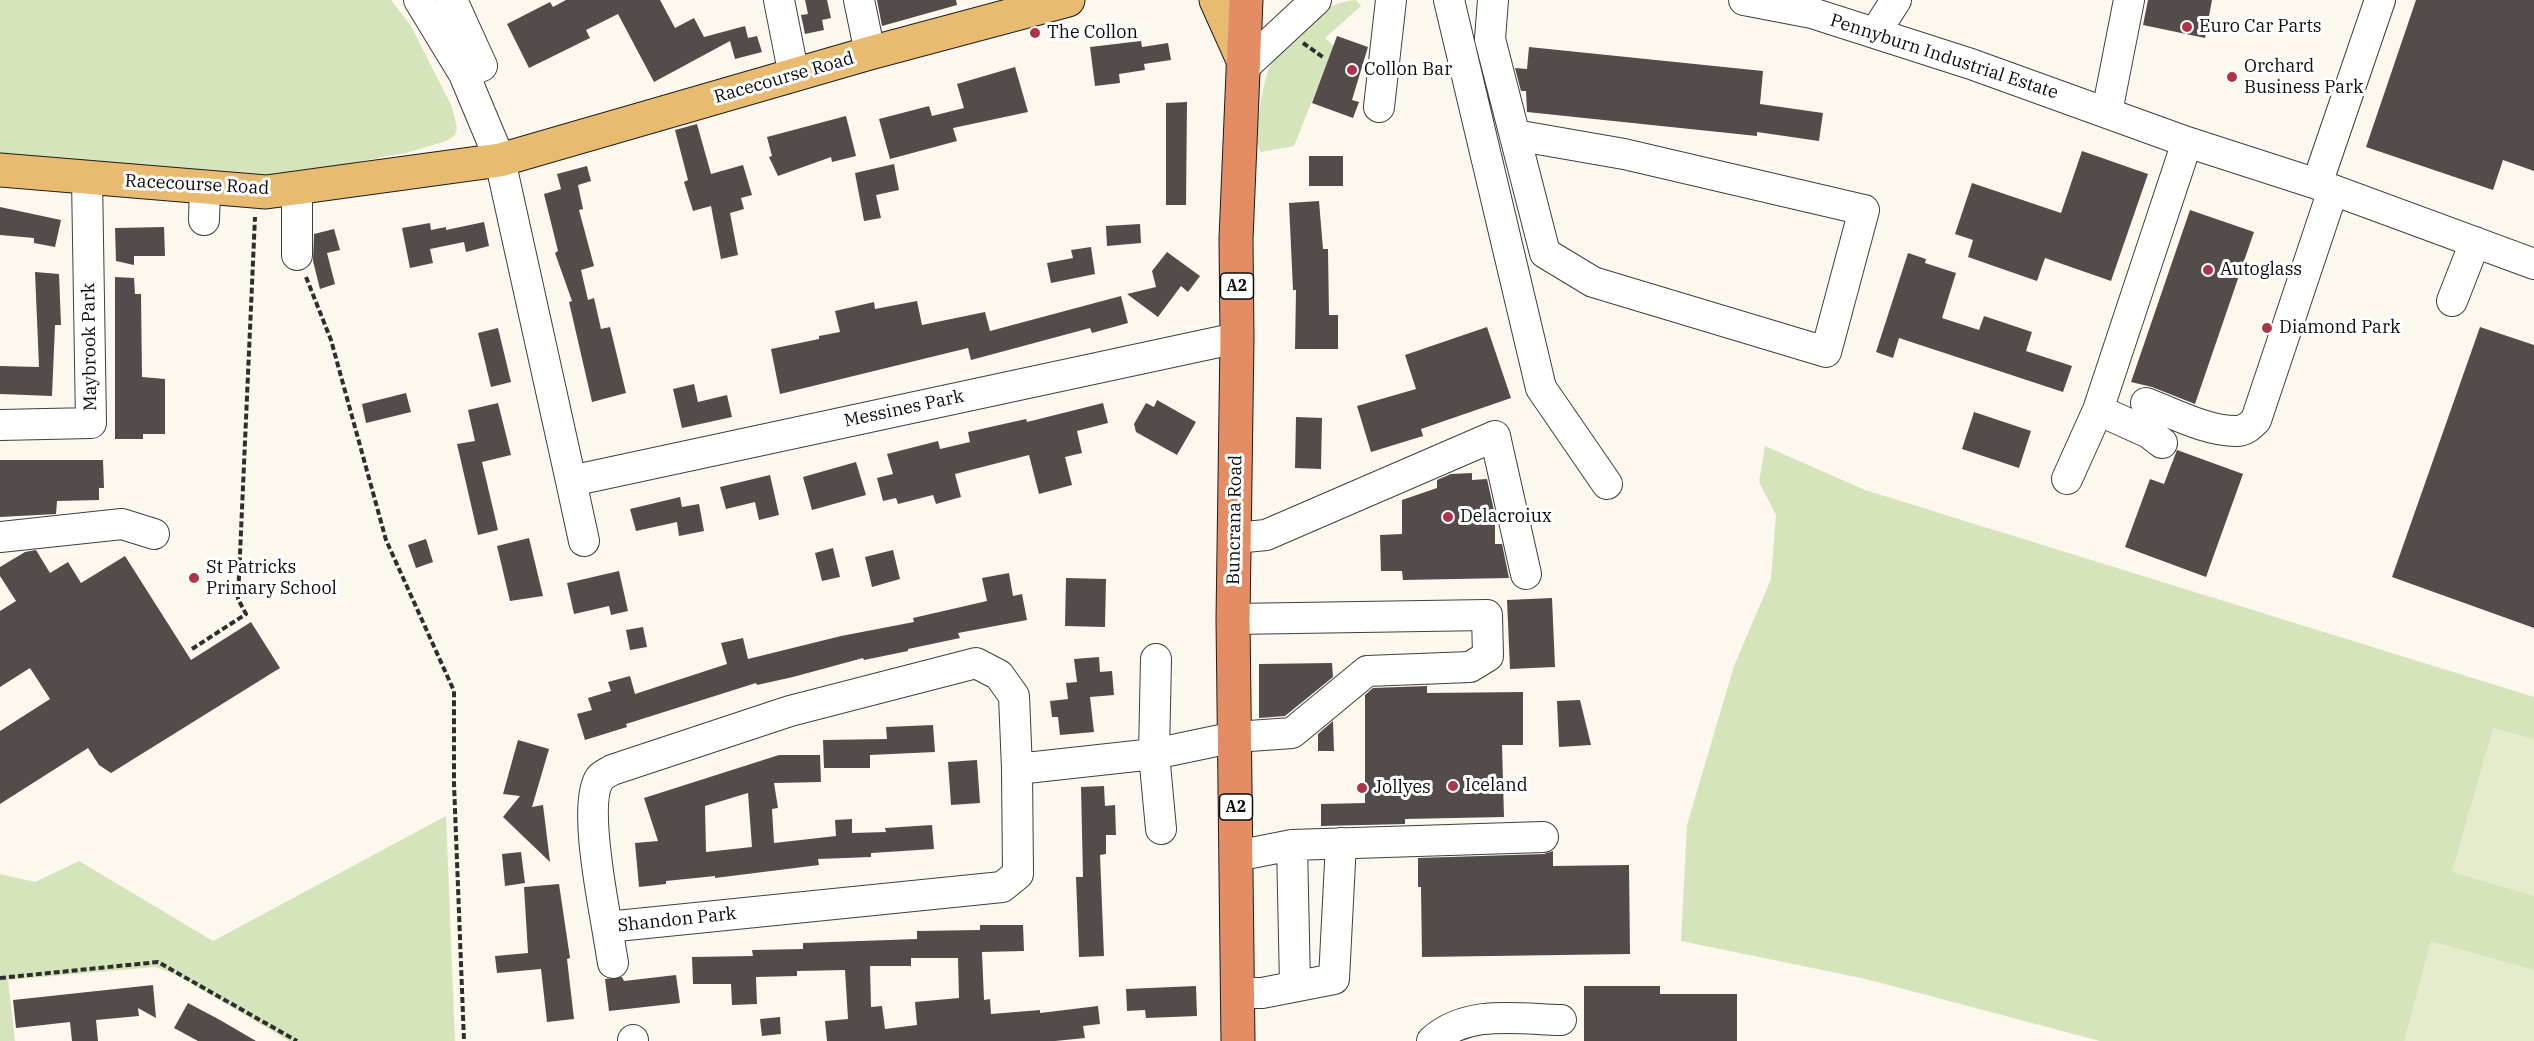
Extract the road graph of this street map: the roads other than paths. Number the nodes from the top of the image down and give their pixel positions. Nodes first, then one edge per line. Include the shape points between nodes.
1 (419, 0) edge
2 (452, 0) edge
3 (779, 0) edge
4 (860, 0) edge
5 (1068, 0) edge
6 (1216, 0) edge
7 (1246, 0) edge
8 (1316, 0) edge
9 (1391, 0) edge
10 (1449, 0) edge
11 (1493, 0) edge
12 (1744, 0) edge
13 (1896, 0) edge
14 (2129, 0) edge
15 (2380, 0) edge
16 (1777, 3) edge
17 (1875, 33) junction
18 (870, 53) junction
19 (1243, 64) junction
20 (464, 74) junction
21 (795, 76) junction
22 (1379, 107) dead end
23 (2107, 112) junction
24 (1515, 135) junction
25 (2187, 142) junction
26 (501, 160) junction
27 (0, 170) edge
28 (87, 178) junction
29 (206, 187) junction
30 (2325, 187) junction
31 (297, 188) junction
32 (204, 220) dead end
33 (2475, 242) junction
34 (297, 255) road end
35 (2534, 264) edge
36 (2452, 301) dead end
37 (1237, 338) junction
38 (2146, 403) dead end
39 (2098, 410) junction
40 (0, 425) edge
41 (2162, 443) dead end
42 (2067, 478) dead end
43 (571, 481) junction
44 (1607, 484) dead end
45 (154, 534) dead end
46 (0, 537) edge
47 (1235, 538) junction
48 (584, 541) dead end
49 (1526, 574) dead end
50 (1233, 619) junction
51 (1156, 659) dead end
52 (1235, 737) junction
53 (1154, 754) junction
54 (1017, 769) junction
55 (1161, 829) dead end
56 (1543, 837) dead end
57 (1341, 843) junction
58 (1292, 845) junction
59 (1236, 856) junction
60 (607, 927) junction
61 (613, 963) dead end
62 (1295, 985) junction
63 (1237, 993) junction
64 (1562, 1020) dead end
65 (1238, 1041) edge
66 (1432, 1041) edge

1 - 20 street
2 - 20 street via 482,66
3 - 21 street
4 - 18 street
5 - 18 main road, Racecourse Road
6 - 19 main road
7 - 19 highway, Buncrana Road / A2
8 - 19 street
9 - 22 street
10 - 44 street via 1541,388
11 - 24 street via 1490,39
12 - 16 street, Pennyburn Industrial Estate
13 - 17 street
14 - 23 street
15 - 30 street
16 - 17 street, Pennyburn Industrial Estate
17 - 23 street, Pennyburn Industrial Estate
18 - 21 main road, Racecourse Road
19 - 37 highway, Buncrana Road / A2 via 1236,238
20 - 26 street
21 - 26 main road, Racecourse Road
23 - 25 street, Pennyburn Industrial Estate
24 - 24 street via 1545,253 1593,282 1826,352 1864,210 1624,154
25 - 30 street, Pennyburn Industrial Estate
25 - 39 street
26 - 31 main road, Racecourse Road
26 - 43 street
27 - 28 main road, Racecourse Road
28 - 29 main road, Racecourse Road
28 - 40 street, Maybrook Park via 91,423
29 - 31 main road, Racecourse Road via 266,192
29 - 32 street
30 - 33 street, Pennyburn Industrial Estate
30 - 38 street via 2256,420 2236,431
31 - 34 street
33 - 35 street, Pennyburn Industrial Estate
33 - 36 street
37 - 43 street, Messines Park
37 - 47 highway, Buncrana Road / A2
39 - 41 street
39 - 42 street
43 - 48 street
45 - 46 street via 122,524
47 - 49 street via 1266,535 1495,436
47 - 50 highway, Buncrana Road / A2
50 - 52 highway, Buncrana Road / A2
50 - 52 street via 1487,615 1488,656 1470,667 1367,671 1292,733
51 - 53 street
52 - 53 street
52 - 59 highway, Buncrana Road / A2
53 - 54 street
53 - 55 street
54 - 60 street, Shandon Park via 1018,874 1002,887
54 - 60 street, Shandon Park via 1014,696 999,675 976,663 790,711 612,770 600,778 594,799 594,837
56 - 57 street
57 - 58 street
57 - 62 street via 1334,979
58 - 59 street
58 - 62 street
59 - 63 highway, Buncrana Road / A2
60 - 61 street
62 - 63 street via 1262,993
63 - 65 highway, Buncrana Road / A2
64 - 66 street via 1475,1019 1453,1026

